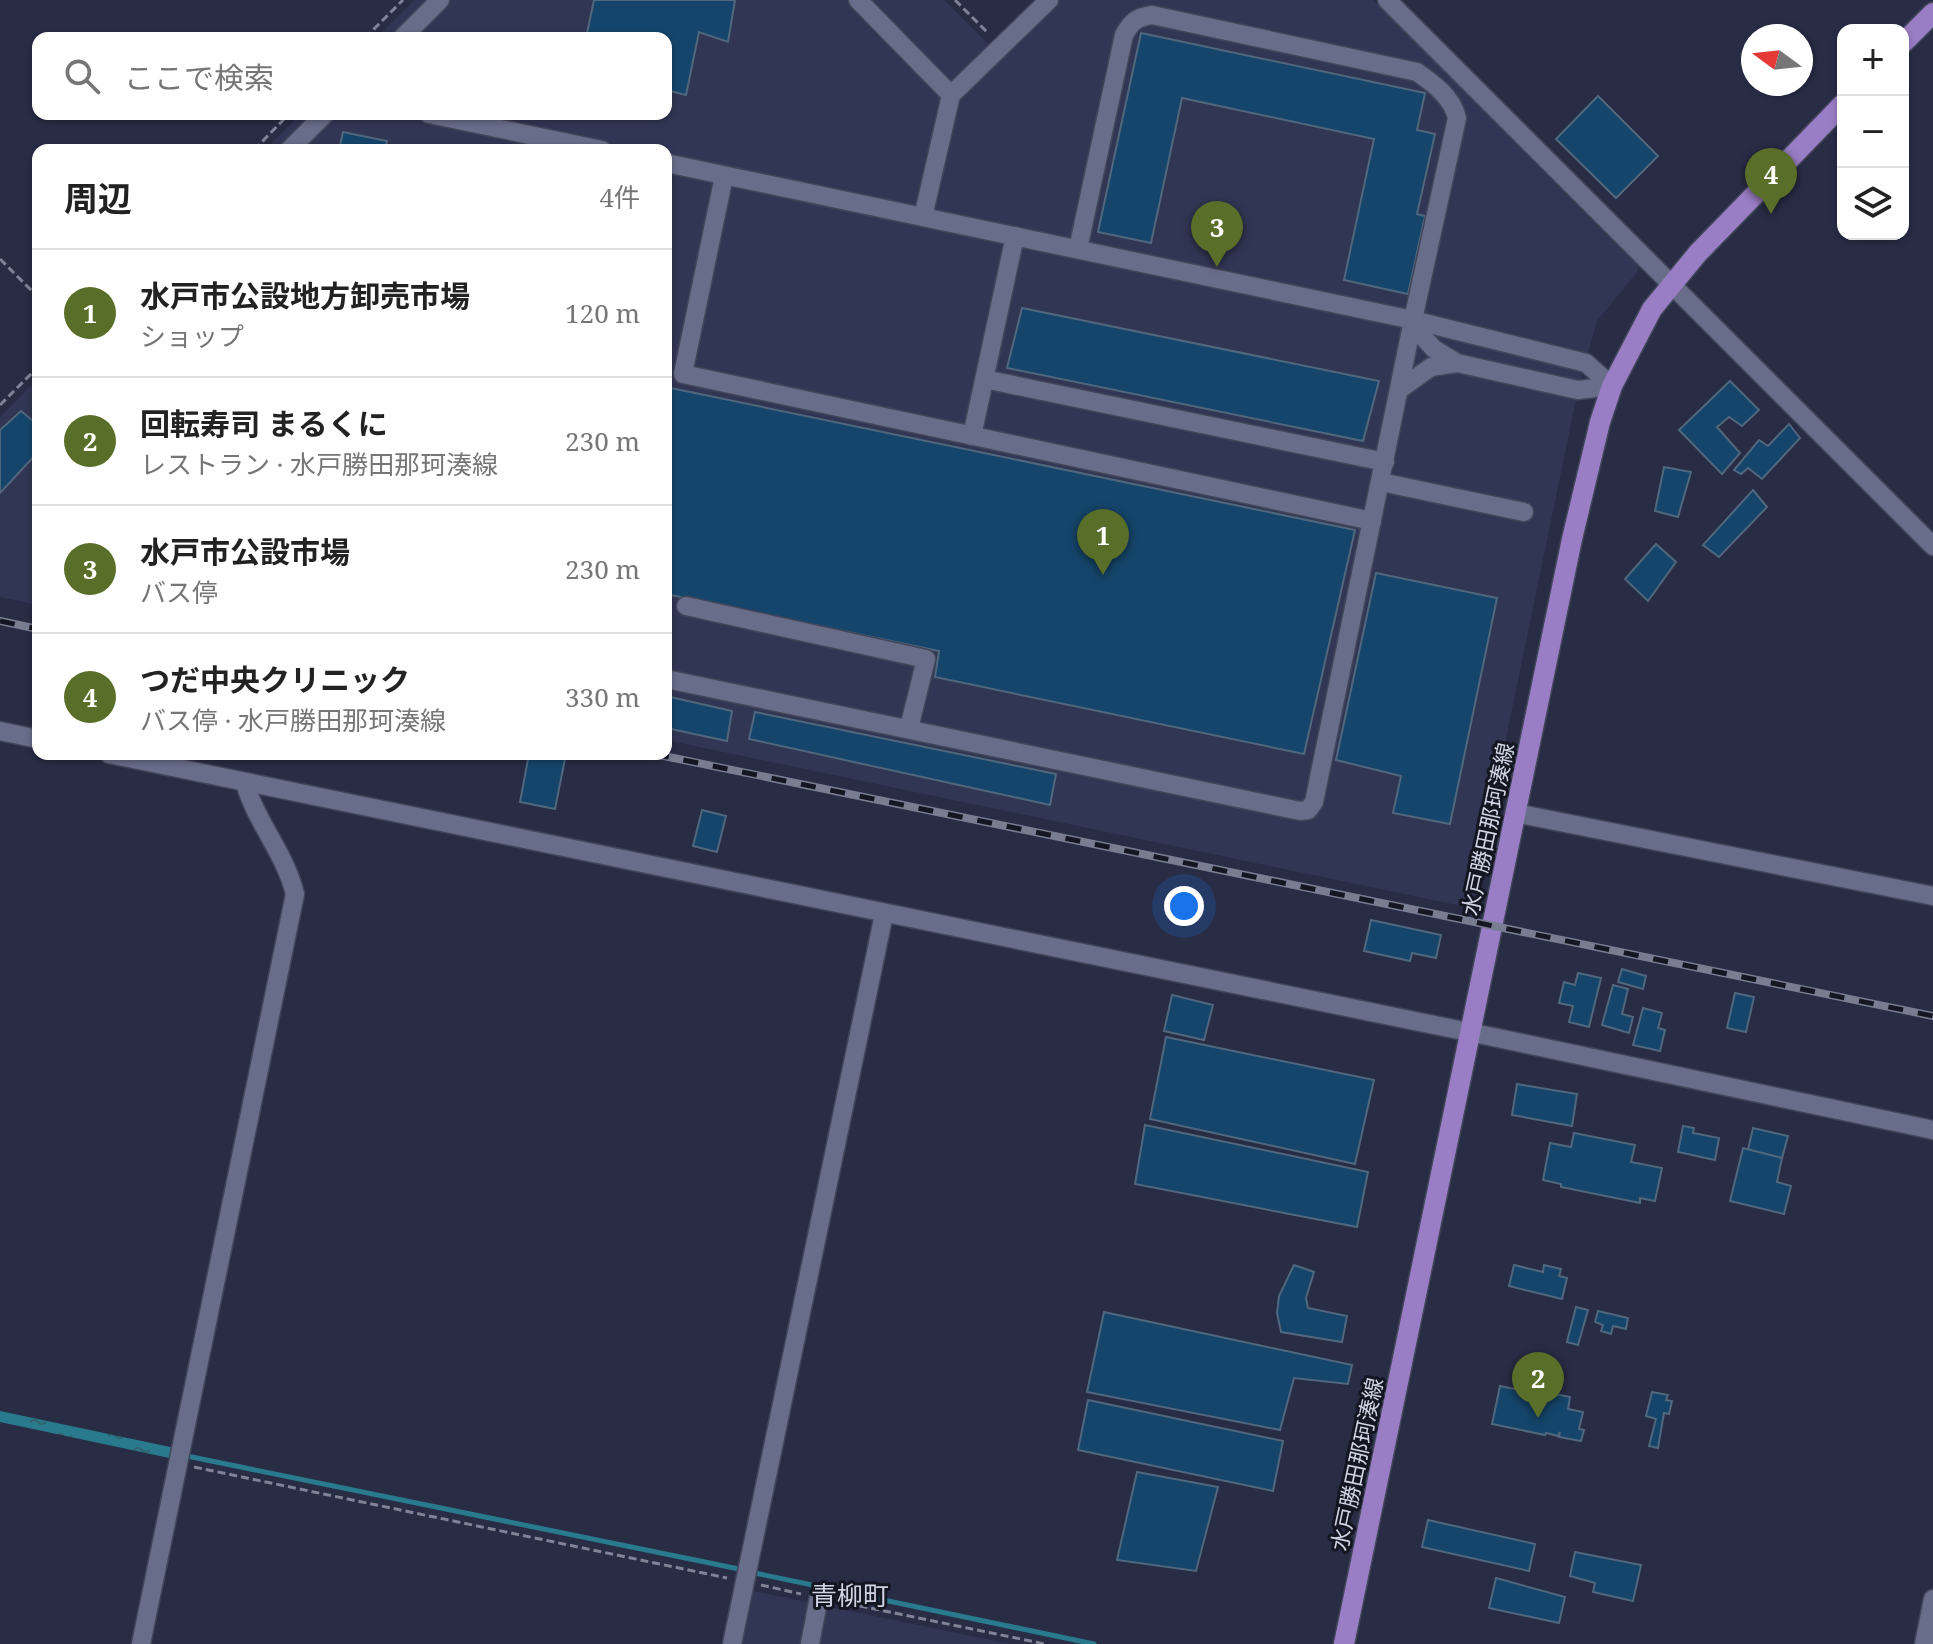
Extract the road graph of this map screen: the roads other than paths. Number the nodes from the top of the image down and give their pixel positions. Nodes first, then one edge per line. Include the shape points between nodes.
1 (440, 0) edge
2 (858, 0) edge
3 (1049, 0) edge
4 (1387, 0) edge
5 (1933, 13) edge
6 (408, 32) edge
7 (1909, 37) edge
8 (1475, 87) junction
9 (951, 95) junction
10 (1454, 107) junction
11 (1837, 110) edge
12 (319, 120) edge
13 (458, 120) edge
14 (295, 144) edge
15 (573, 144) edge
16 (672, 164) edge
17 (724, 176) junction
18 (923, 217) junction
19 (1015, 236) junction
20 (1078, 249) junction
21 (1671, 285) junction
22 (1413, 320) junction
23 (1457, 363) junction
24 (675, 372) edge
25 (984, 379) junction
26 (1612, 386) junction
27 (1399, 390) junction
28 (972, 436) junction
29 (1385, 462) junction
30 (1381, 482) junction
31 (1524, 512) dead end
32 (1372, 521) junction
33 (1933, 546) edge
34 (686, 606) dead end
35 (672, 680) edge
36 (909, 728) junction
37 (0, 731) edge
38 (32, 738) edge
39 (137, 760) edge
40 (245, 783) junction
41 (1515, 813) junction
42 (1933, 896) edge
43 (884, 914) junction
44 (1470, 1033) junction
45 (1933, 1130) edge
46 (819, 1597) road end
47 (1933, 1599) edge
48 (141, 1644) edge
49 (732, 1644) edge
50 (810, 1644) edge
51 (1344, 1644) edge
52 (1924, 1644) edge

1 - 6 street
2 - 9 street
3 - 9 street
4 - 8 street
5 - 7 main road
8 - 10 street
8 - 21 street
9 - 18 street
10 - 20 street via 1417,72 1152,15 1141,17 1124,35
10 - 22 street via 1457,118
11 - 21 main road, 水戸勝田那珂湊線
12 - 14 street
13 - 15 street
16 - 17 street
17 - 18 street
17 - 24 street
18 - 19 street
19 - 20 street
19 - 25 street
20 - 22 street
21 - 26 main road, 水戸勝田那珂湊線 via 1637,334
21 - 33 street
22 - 23 street via 1434,349
22 - 26 street via 1586,363
22 - 27 street
23 - 26 street via 1578,390
23 - 27 street via 1431,367
24 - 28 street
25 - 28 street
25 - 29 street
26 - 41 main road, 水戸勝田那珂湊線 via 1572,539
27 - 29 street
28 - 32 street
29 - 30 street
30 - 31 street
30 - 32 street
32 - 36 street via 1314,802 1308,810
34 - 36 street via 926,659
35 - 36 street
37 - 38 street
39 - 40 street
40 - 43 street
40 - 48 street via 289,870 295,894
41 - 42 street
41 - 44 main road, 水戸勝田那珂湊線
43 - 44 street
43 - 49 street
44 - 45 street
44 - 51 main road, 水戸勝田那珂湊線
46 - 50 street
47 - 52 street

